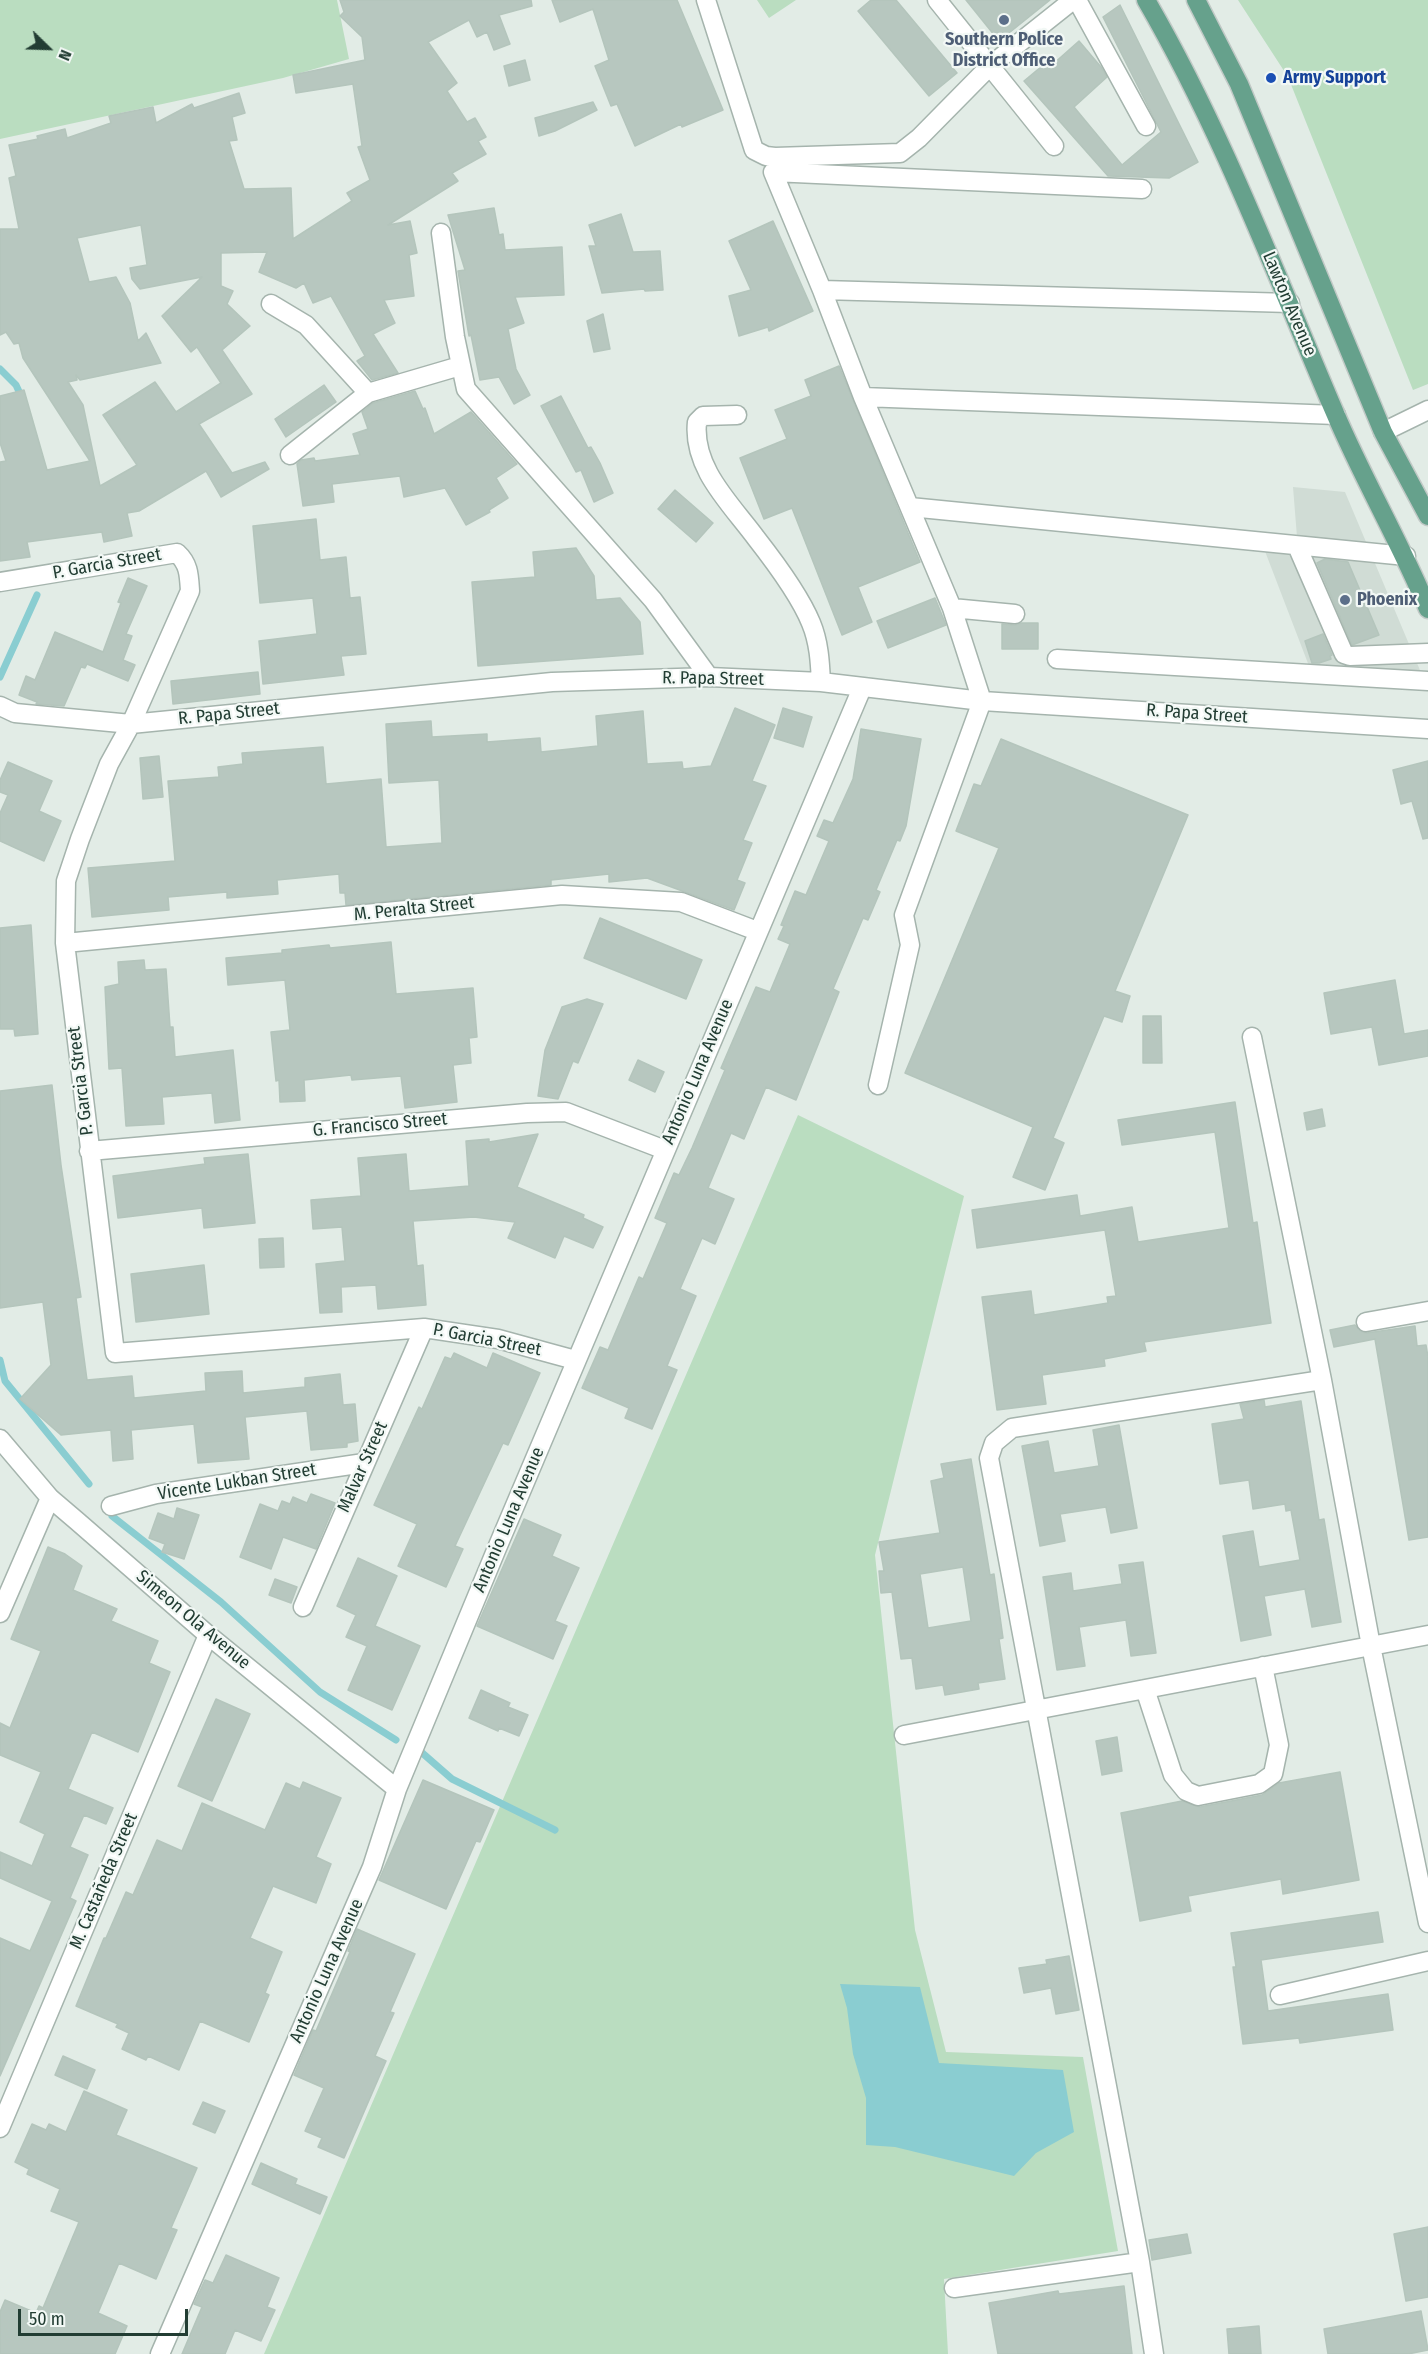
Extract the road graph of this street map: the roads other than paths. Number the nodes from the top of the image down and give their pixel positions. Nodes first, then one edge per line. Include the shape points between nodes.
1 (706, 0) edge
2 (937, 0) edge
3 (1072, 0) edge
4 (1077, 0) edge
5 (1146, 0) edge
6 (1196, 0) edge
7 (990, 66) junction
8 (1146, 126) dead end
9 (1054, 146) dead end
10 (1142, 189) dead end
11 (441, 233) dead end
12 (822, 290) junction
13 (1290, 303) junction
14 (271, 304) dead end
15 (460, 366) junction
16 (368, 393) junction
17 (863, 397) junction
18 (1428, 410) edge
19 (737, 415) dead end
20 (1335, 415) junction
21 (1383, 432) junction
22 (290, 455) dead end
23 (910, 507) junction
24 (1428, 516) edge
25 (1297, 546) junction
26 (1406, 556) junction
27 (0, 582) edge
28 (952, 608) junction
29 (1428, 609) edge
30 (1015, 614) dead end
31 (1428, 653) edge
32 (1057, 660) dead end
33 (709, 676) junction
34 (1428, 681) edge
35 (821, 682) junction
36 (862, 688) junction
37 (982, 700) junction
38 (8, 710) edge
39 (131, 724) junction
40 (1428, 729) edge
41 (757, 931) junction
42 (65, 943) junction
43 (1252, 1037) dead end
44 (878, 1085) dead end
45 (665, 1150) junction
46 (89, 1151) junction
47 (1428, 1311) edge
48 (1366, 1322) dead end
49 (424, 1328) junction
50 (575, 1360) junction
51 (1322, 1380) junction
52 (0, 1439) edge
53 (364, 1463) junction
54 (50, 1498) junction
55 (111, 1506) dead end
56 (303, 1607) dead end
57 (0, 1613) edge
58 (208, 1635) junction
59 (1428, 1635) edge
60 (1371, 1646) junction
61 (1263, 1666) junction
62 (1144, 1689) junction
63 (1036, 1709) junction
64 (904, 1735) dead end
65 (397, 1789) junction
66 (1428, 1923) edge
67 (1428, 1960) edge
68 (1280, 1995) dead end
69 (0, 2128) edge
70 (1140, 2262) junction
71 (954, 2288) dead end
72 (160, 2354) edge
73 (1154, 2354) edge

1 - 7 street via 754,150 766,156 900,153 920,138
2 - 7 street
3 - 7 street
4 - 8 street
5 - 13 main road, Lawton Avenue via 1216,134
6 - 21 main road, Lawton Avenue via 1239,84
7 - 9 street
10 - 12 street via 773,172
11 - 15 street
12 - 13 street
12 - 17 street
13 - 20 main road, Lawton Avenue
14 - 16 street via 306,325
15 - 16 street
15 - 33 street via 466,389 653,600
16 - 22 street
17 - 20 street
17 - 23 street
18 - 21 street
19 - 35 street via 703,416 697,422 705,467 776,566 810,622 820,654
20 - 26 main road, Lawton Avenue
21 - 24 main road, Lawton Avenue
23 - 25 street
23 - 28 street
25 - 26 street
25 - 31 street via 1344,654
26 - 29 main road, Lawton Avenue
27 - 39 street, P. Garcia Street via 177,553 185,560 190,591
28 - 30 street
28 - 37 street
32 - 34 street
33 - 35 street, R. Papa Street
33 - 39 street, R. Papa Street via 552,682
35 - 36 street, R. Papa Street
36 - 37 street, R. Papa Street
36 - 41 street, Antonio Luna Avenue
37 - 40 street, R. Papa Street
37 - 44 street via 904,915 910,945
38 - 39 street, R. Papa Street
39 - 42 street, P. Garcia Street via 109,765 66,881
41 - 42 street, M. Peralta Street via 681,902 562,894
41 - 45 street, Antonio Luna Avenue
42 - 46 street, P. Garcia Street
43 - 51 street
45 - 46 street, G. Francisco Street via 566,1112
45 - 50 street, Antonio Luna Avenue
46 - 49 street, P. Garcia Street via 115,1353
47 - 48 street
49 - 50 street, P. Garcia Street via 498,1339
49 - 53 street, Malvar Street
50 - 65 street, Antonio Luna Avenue
51 - 60 street
51 - 63 street via 1012,1428 994,1443 989,1458
52 - 54 street, Simeon Ola Avenue
53 - 55 street, Vicente Lukban Street via 156,1494
53 - 56 street, Malvar Street
54 - 57 street
54 - 58 street, Simeon Ola Avenue
58 - 65 street, Simeon Ola Avenue
58 - 69 street, M. Castañeda Street
59 - 60 street
60 - 61 street
60 - 66 street
61 - 62 street
61 - 62 street via 1280,1745 1273,1774 1259,1784 1198,1796 1186,1791 1173,1775
62 - 63 street
63 - 64 street
63 - 70 street
65 - 72 street, Antonio Luna Avenue via 372,1867
67 - 68 street
70 - 71 street
70 - 73 street

